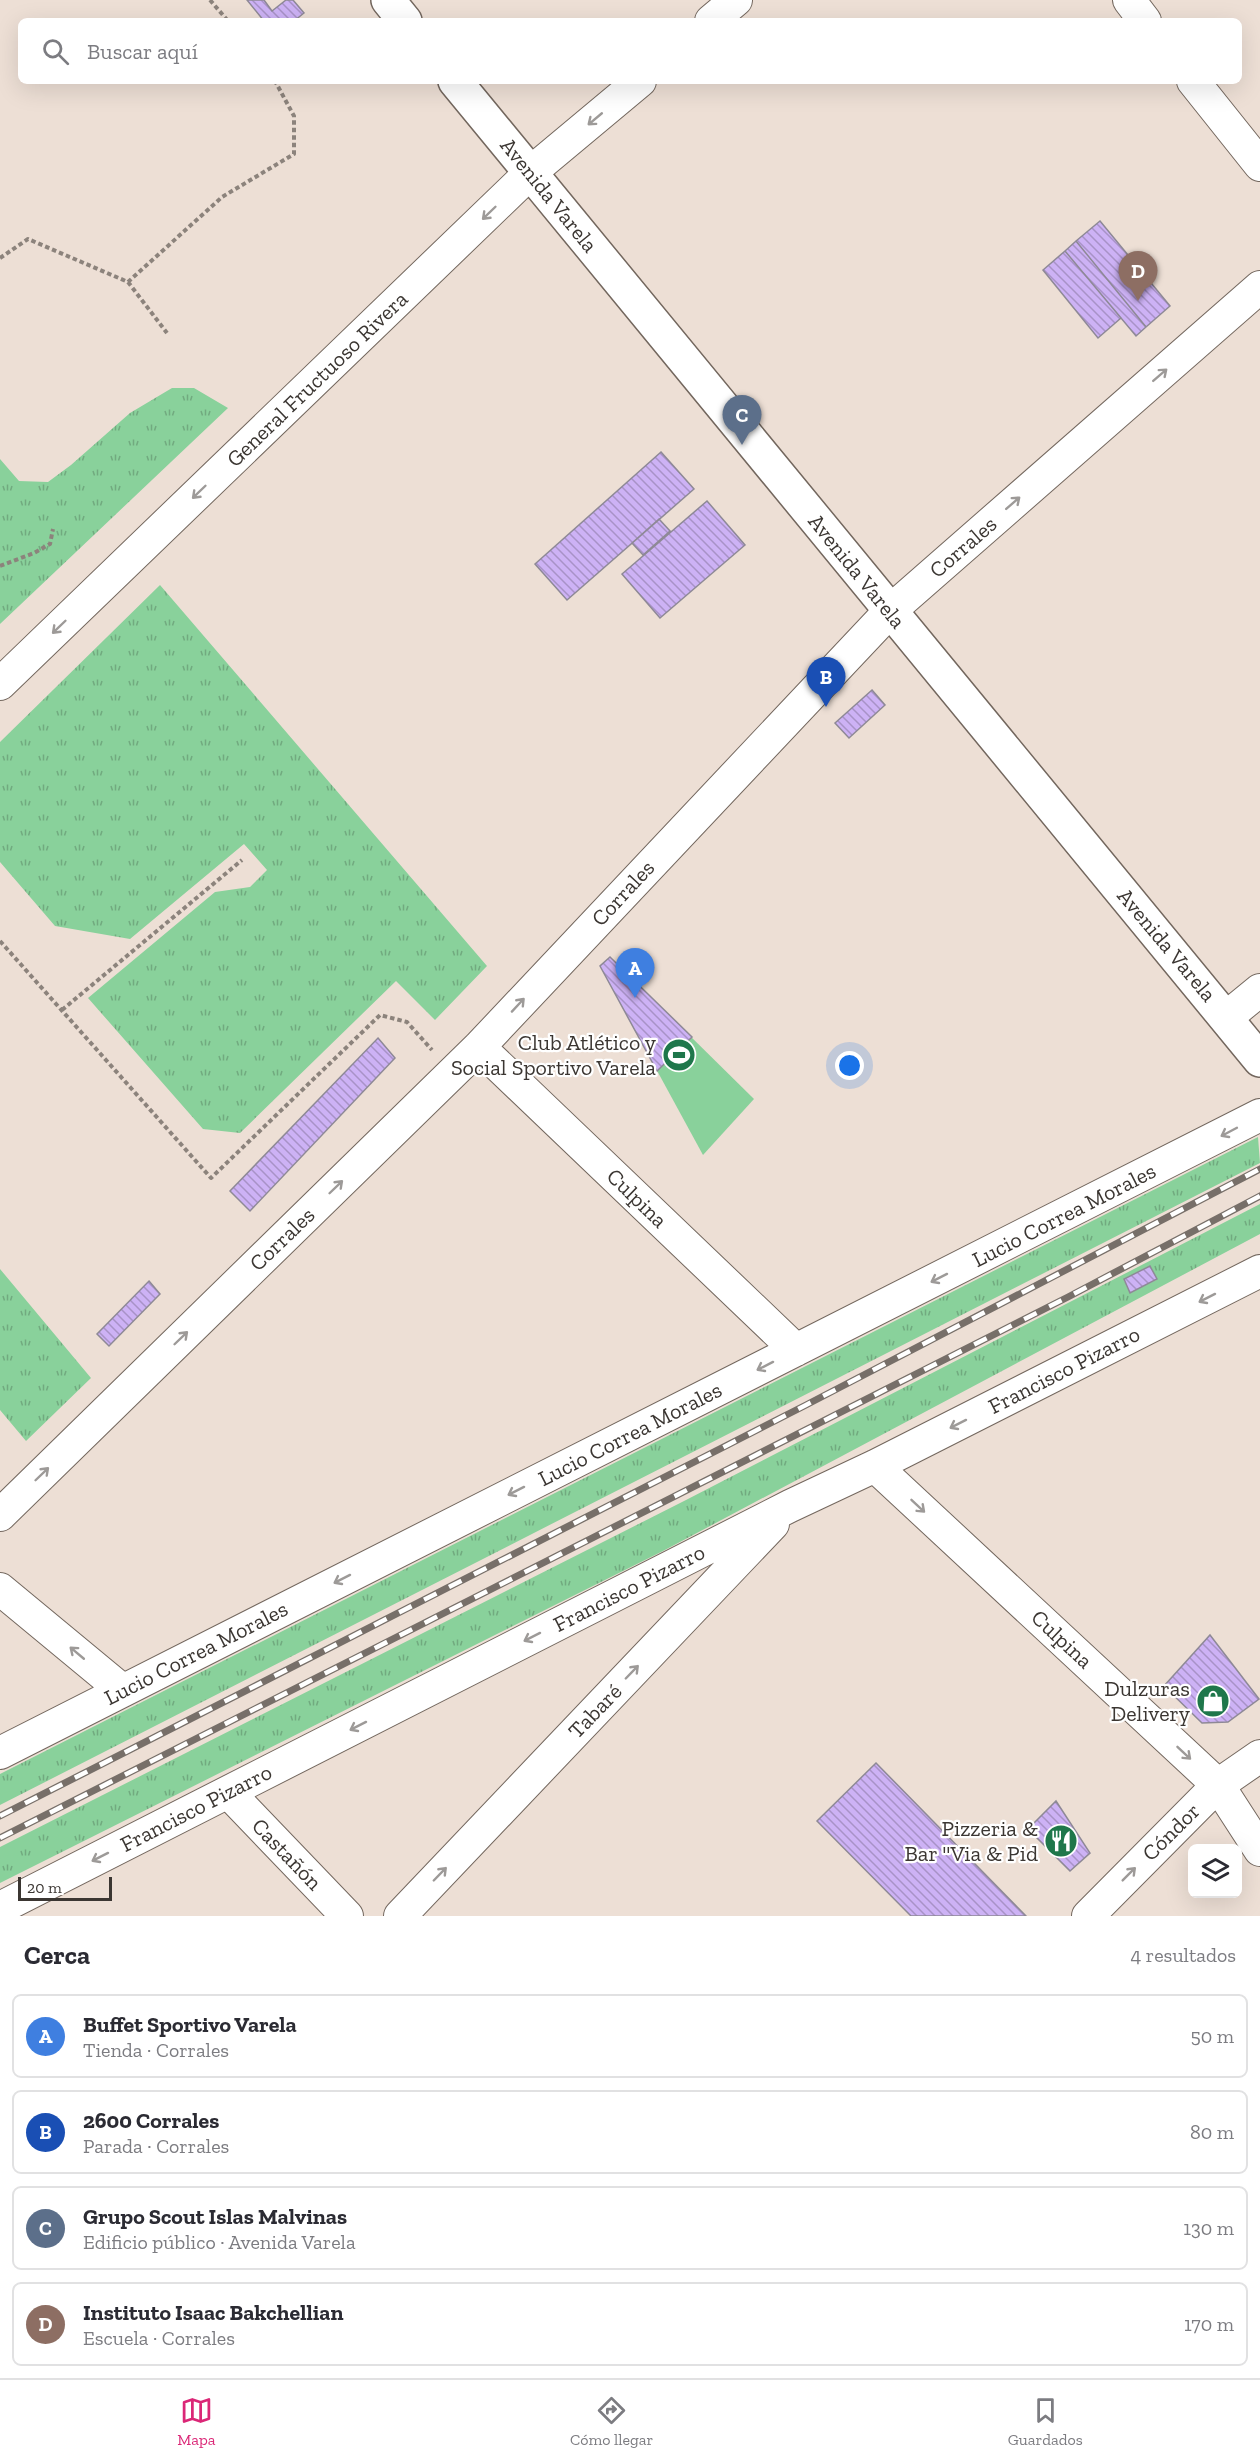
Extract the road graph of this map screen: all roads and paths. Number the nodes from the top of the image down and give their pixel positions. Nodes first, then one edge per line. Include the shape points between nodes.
1 (210, 0) edge
2 (388, 0) edge
3 (736, 0) edge
4 (1129, 0) edge
5 (225, 18) edge
6 (403, 18) edge
7 (715, 18) edge
8 (1143, 18) edge
9 (277, 84) edge
10 (458, 84) edge
11 (636, 84) edge
12 (1195, 84) edge
13 (1260, 165) edge
14 (531, 172) junction
15 (0, 258) edge
16 (128, 282) junction
17 (1260, 287) edge
18 (167, 333) dead end
19 (53, 529) dead end
20 (0, 567) edge
21 (890, 611) junction
22 (0, 684) edge
23 (242, 860) dead end
24 (0, 941) edge
25 (1260, 990) edge
26 (62, 1010) junction
27 (1227, 1017) junction
28 (479, 1047) junction
29 (1260, 1060) edge
30 (452, 1073) junction
31 (1260, 1115) edge
32 (1260, 1271) edge
33 (796, 1350) junction
34 (875, 1466) junction
35 (790, 1506) junction
36 (0, 1515) edge
37 (0, 1589) edge
38 (122, 1690) junction
39 (0, 1753) edge
40 (1260, 1756) edge
41 (1218, 1785) junction
42 (228, 1792) junction
43 (1260, 1850) edge
44 (0, 1908) edge
45 (347, 1916) edge
46 (400, 1916) edge
47 (1088, 1916) edge

1 - 5 path
2 - 6 main road
3 - 7 street
4 - 8 street
9 - 16 path via 294,116 294,154 222,197
10 - 14 main road, Avenida Varela
11 -> 14 street, General Fructuoso Rivera
12 - 13 street
14 - 21 main road, Avenida Varela
14 -> 22 street, General Fructuoso Rivera
15 - 16 path via 28,239
16 - 18 path
21 -> 17 street, Corrales
19 - 20 path via 50,543
21 - 27 main road, Avenida Varela
28 -> 21 street, Corrales
23 - 26 path
24 - 26 path
25 - 27 street
26 - 30 path via 212,1178 380,1015 407,1022
27 - 29 main road, Avenida Varela
28 - 30 street, Corrales
28 - 33 street, Culpina
36 -> 30 street, Corrales
31 -> 33 street, Lucio Correa Morales
32 -> 34 street, Francisco Pizarro
33 -> 38 street, Lucio Correa Morales
34 - 35 street, Francisco Pizarro
34 -> 41 street, Culpina
35 -> 42 street, Francisco Pizarro
46 -> 35 street, Tabaré
38 -> 37 street
38 - 39 street, Lucio Correa Morales
40 - 41 street, Cóndor
41 - 43 street, Culpina
47 -> 41 street, Cóndor
42 -> 44 street, Francisco Pizarro
42 - 45 street, Castañón

